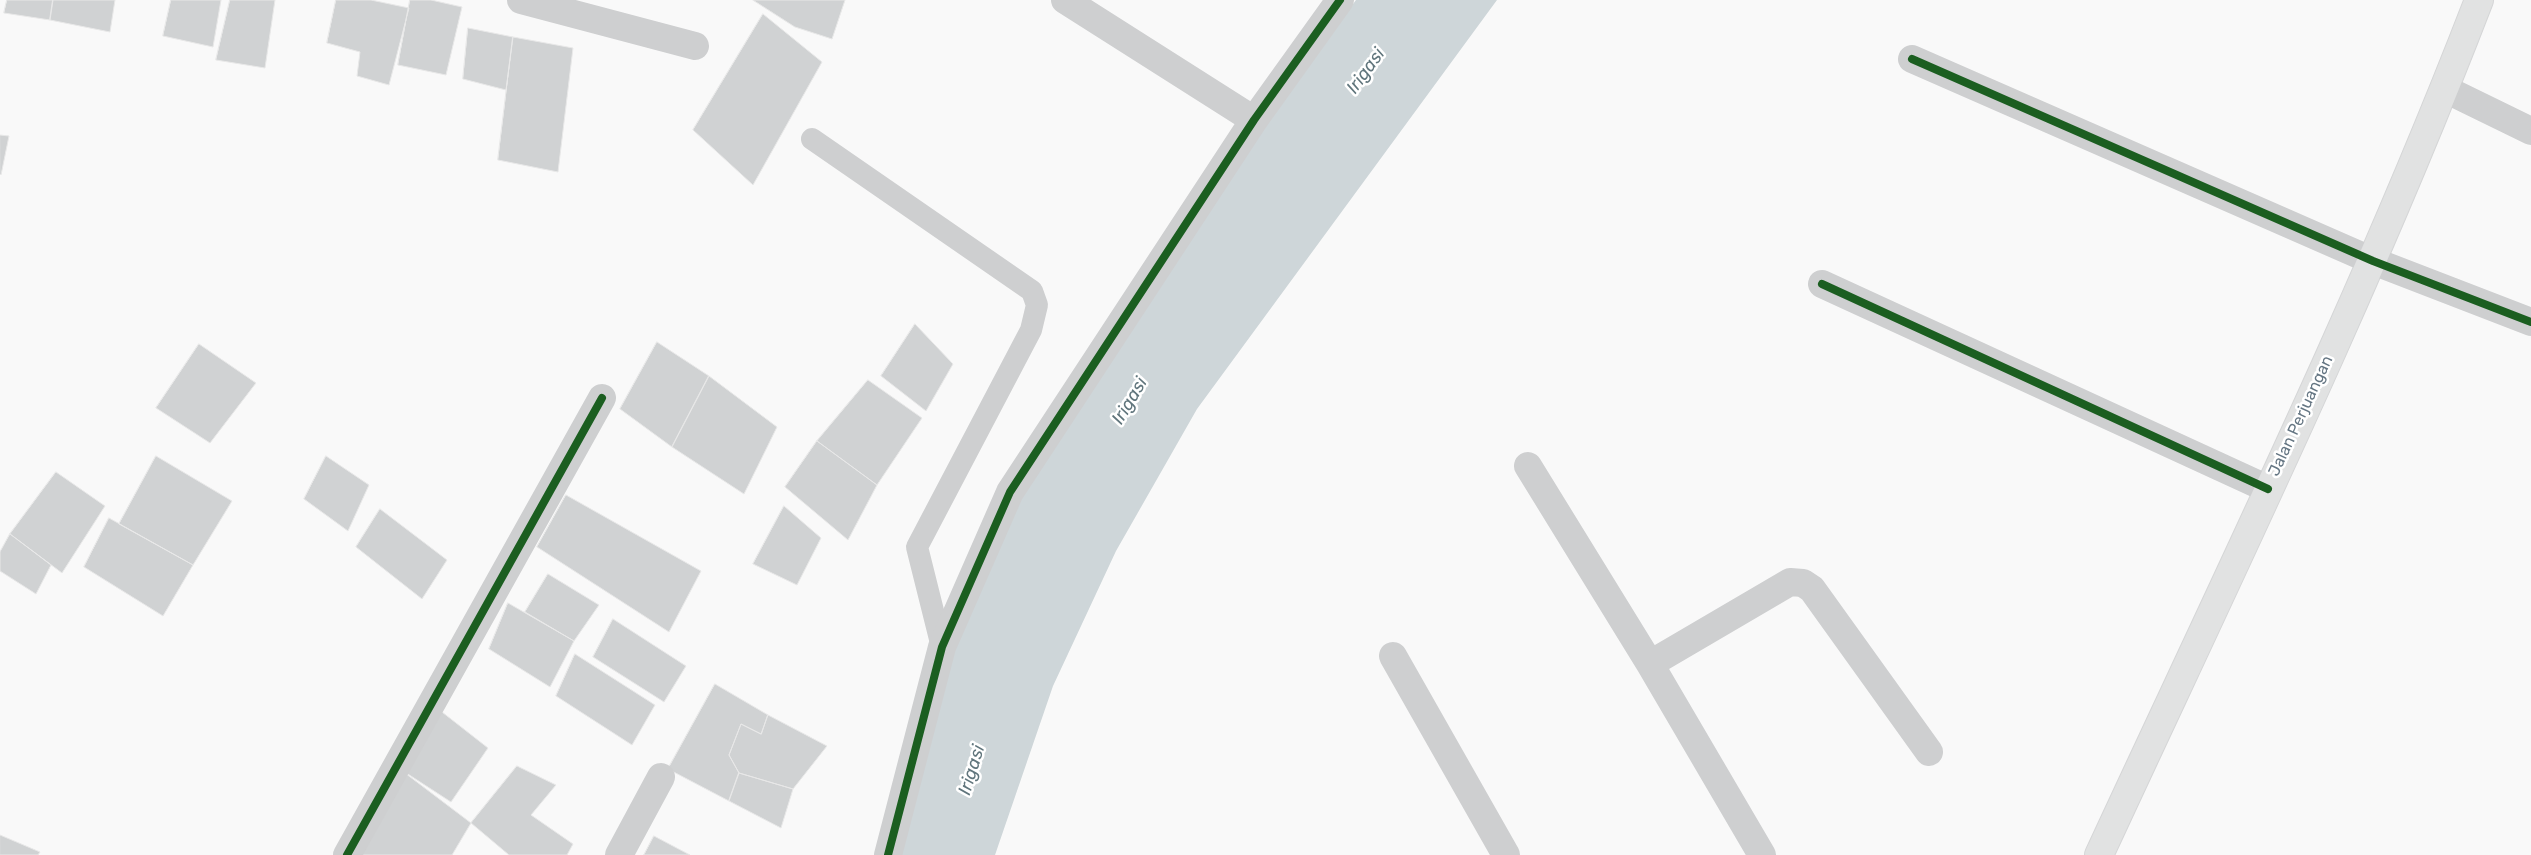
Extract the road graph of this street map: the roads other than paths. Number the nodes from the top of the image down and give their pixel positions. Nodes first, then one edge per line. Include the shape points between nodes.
1 (521, 0) edge
2 (1065, 0) edge
3 (1340, 0) edge
4 (2479, 0) edge
5 (695, 46) dead end
6 (1912, 59) dead end
7 (2445, 89) junction
8 (1254, 120) junction
9 (2531, 131) edge
10 (812, 139) dead end
11 (2373, 261) junction
12 (1822, 284) dead end
13 (2531, 322) edge
14 (602, 398) dead end
15 (1528, 466) dead end
16 (2268, 490) junction
17 (942, 647) junction
18 (1393, 656) dead end
19 (1650, 664) junction
20 (1929, 752) dead end
21 (660, 777) dead end
22 (347, 855) edge
23 (619, 855) edge
24 (888, 855) edge
25 (1506, 855) edge
26 (1762, 855) edge
27 (2099, 855) edge

1 - 5 street
2 - 8 street
3 - 8 street
4 - 7 main road, Jalan Perjuangan
6 - 11 street
7 - 9 street
7 - 11 main road, Jalan Perjuangan
8 - 17 street via 1010,492
10 - 17 lane via 1032,291 1038,305 1031,330 917,547
11 - 13 street
11 - 16 main road, Jalan Perjuangan
12 - 16 street
14 - 22 street
15 - 19 street
16 - 27 main road, Jalan Perjuangan
17 - 24 street
18 - 25 street
19 - 20 street via 1790,582 1803,583 1812,589
19 - 26 street
21 - 23 street

